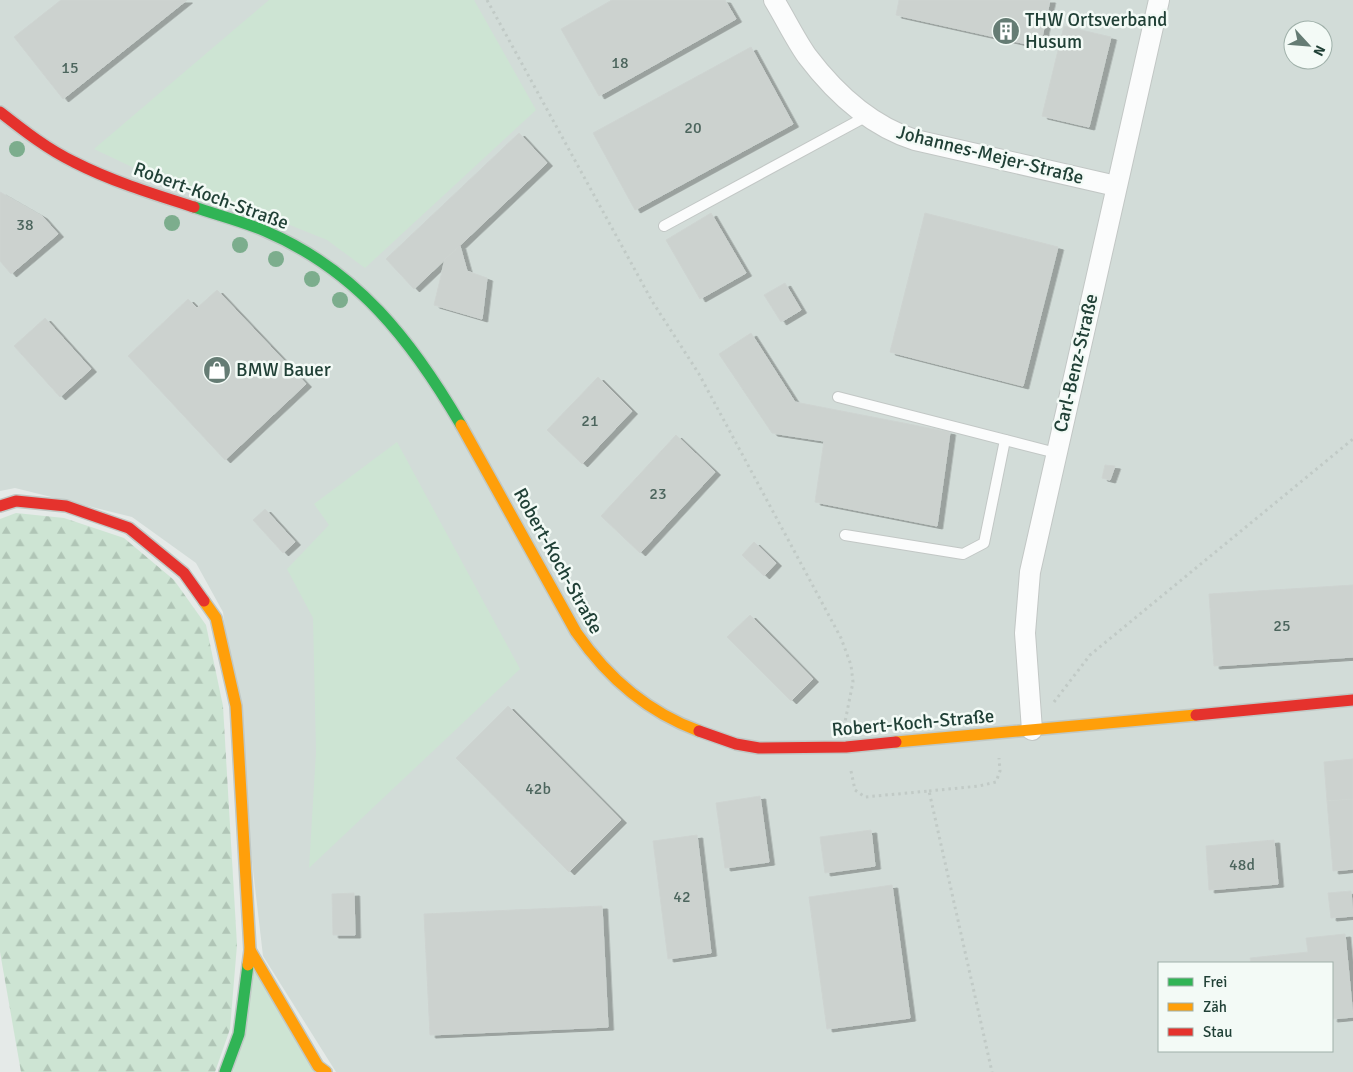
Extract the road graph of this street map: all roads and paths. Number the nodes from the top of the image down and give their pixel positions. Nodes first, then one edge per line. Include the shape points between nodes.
1 (487, 0) edge
2 (774, 0) edge
3 (1159, 0) edge
4 (0, 112) edge
5 (867, 116) junction
6 (1116, 186) junction
7 (664, 226) dead end
8 (838, 397) dead end
9 (1353, 439) edge
10 (1005, 440) junction
11 (1056, 453) junction
12 (0, 506) edge
13 (845, 534) dead end
14 (1353, 700) edge
15 (1032, 730) junction
16 (997, 734) junction
17 (846, 747) junction
18 (929, 791) junction
19 (250, 950) junction
20 (225, 1072) edge
21 (326, 1072) edge
22 (992, 1072) edge

1 - 17 path via 652,301 700,374 840,638 851,665 853,682 844,727
2 - 5 street, Johannes-Mejer-Straße via 807,56 836,89
3 - 6 street, Carl-Benz-Straße
4 - 17 main road, Robert-Koch-Straße via 35,140 84,168 265,231 334,270 358,290 381,313 432,377 456,414 576,632 604,668 640,701 680,724 736,744 768,748
5 - 6 street, Johannes-Mejer-Straße via 896,134 914,140
5 - 7 lane
6 - 11 street, Carl-Benz-Straße
8 - 10 lane
9 - 15 path via 1090,655
10 - 11 lane
10 - 13 lane via 984,543 963,554
11 - 15 street, Carl-Benz-Straße via 1027,598 1025,633
12 - 19 main road via 16,501 66,506 128,528 184,573 216,618 236,706
14 - 15 main road, Robert-Koch-Straße
15 - 16 main road, Robert-Koch-Straße
16 - 17 main road, Robert-Koch-Straße
16 - 18 path via 1000,771 996,782
17 - 18 path via 855,790 865,796
18 - 22 path
19 - 20 main road via 239,1034
19 - 21 main road via 318,1066

